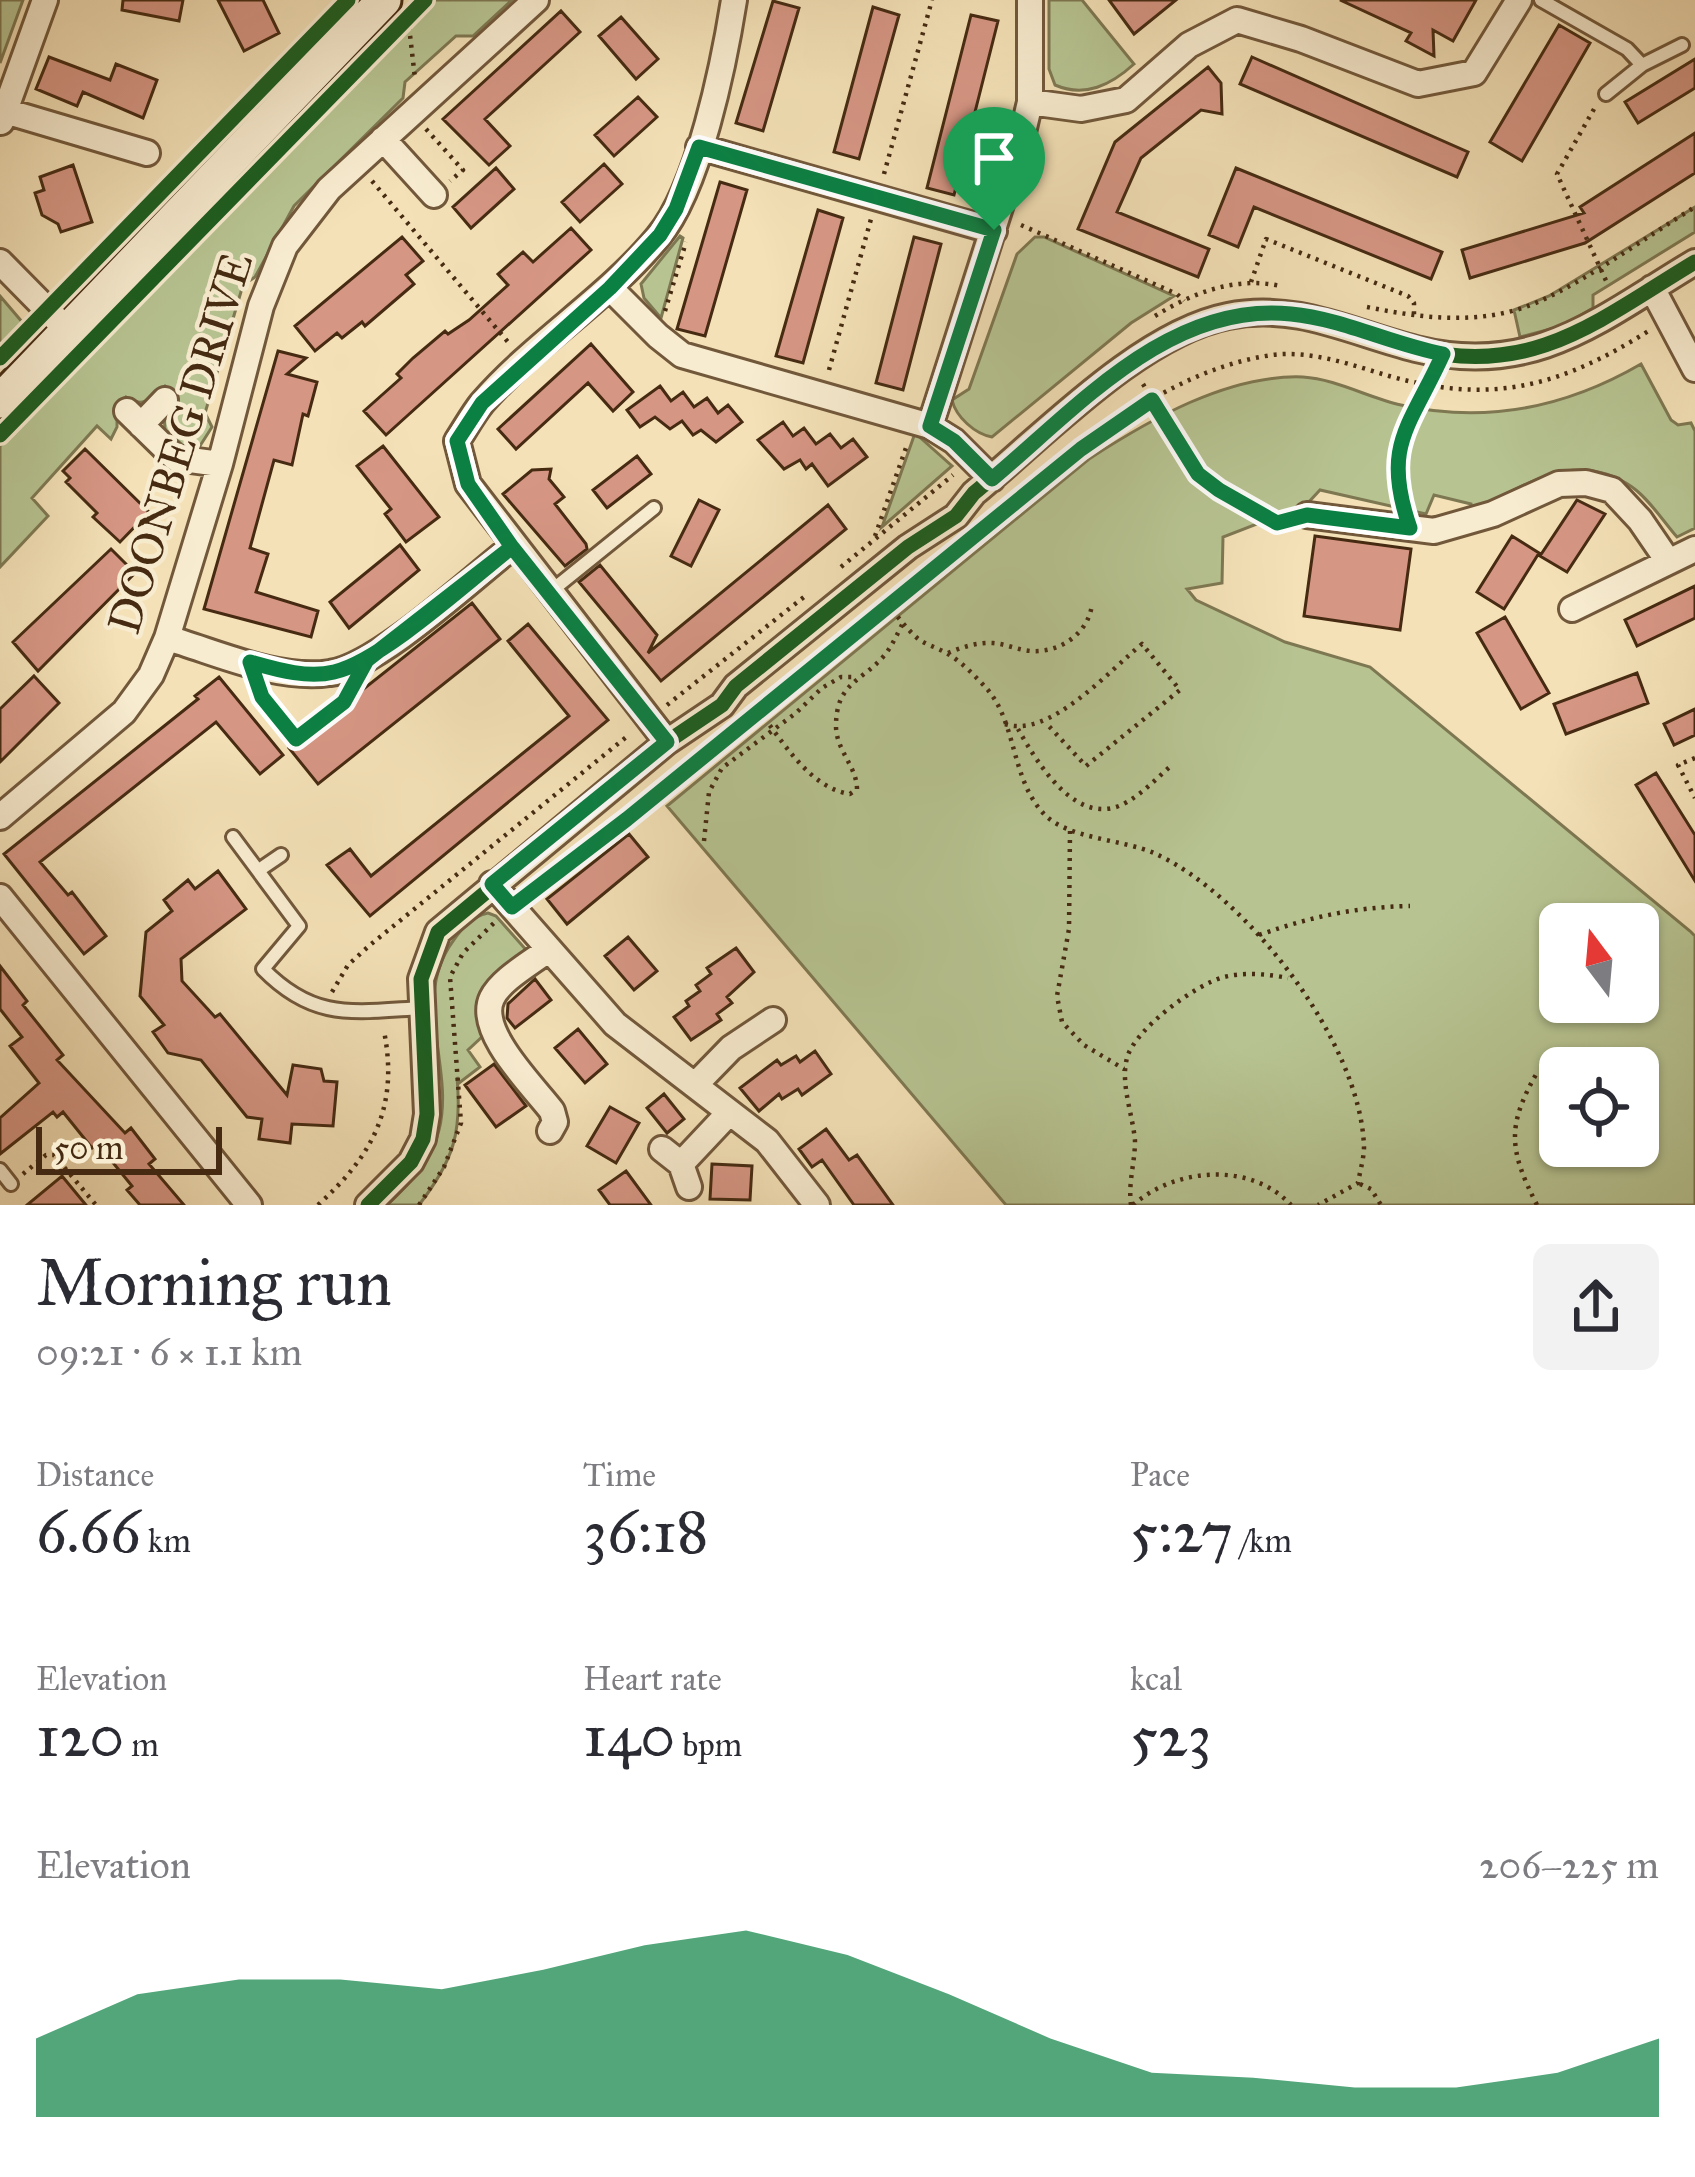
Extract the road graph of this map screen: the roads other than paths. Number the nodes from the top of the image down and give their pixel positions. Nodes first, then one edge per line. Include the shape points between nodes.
1 (45, 0) edge
2 (536, 0) edge
3 (734, 0) edge
4 (1030, 0) edge
5 (1519, 0) edge
6 (1541, 0) edge
7 (403, 9) edge
8 (1682, 44) dead end
9 (1642, 65) junction
10 (1606, 94) road end
11 (1030, 102) junction
12 (2, 118) edge
13 (383, 139) junction
14 (699, 147) junction
15 (147, 153) dead end
16 (434, 195) dead end
17 (996, 223) junction
18 (0, 262) edge
19 (1695, 262) edge
20 (610, 288) junction
21 (1652, 288) junction
22 (68, 332) junction
23 (1695, 369) edge
24 (165, 400) dead end
25 (0, 401) edge
26 (922, 424) junction
27 (220, 464) junction
28 (992, 479) junction
29 (653, 508) dead end
30 (1307, 515) road end
31 (512, 547) junction
32 (1695, 549) edge
33 (1668, 561) junction
34 (549, 592) junction
35 (1572, 610) dead end
36 (167, 638) junction
37 (667, 742) junction
38 (0, 817) edge
39 (232, 837) dead end
40 (281, 855) dead end
41 (259, 870) junction
42 (492, 884) junction
43 (0, 897) edge
44 (549, 949) junction
45 (421, 1008) junction
46 (773, 1020) dead end
47 (696, 1084) junction
48 (728, 1114) junction
49 (550, 1131) dead end
50 (677, 1166) dead end
51 (0, 1170) edge
52 (10, 1184) dead end
53 (249, 1205) edge
54 (368, 1205) edge
55 (817, 1205) edge

1 - 12 street
2 - 13 street, DOONBEG DRIVE
3 - 14 street
4 - 11 street
5 - 11 street via 1474,73 1418,84 1237,20 1189,45 1126,100 1081,109
6 - 9 lane
7 - 22 main road
8 - 9 lane
9 - 10 lane
11 - 17 street
12 - 15 street
13 - 16 street
13 - 27 street, DOONBEG DRIVE via 285,246
14 - 17 street
14 - 20 street via 660,235
17 - 26 street
18 - 22 street
19 - 21 street
20 - 26 street via 682,355
20 - 31 street via 482,403 457,441 468,484
21 - 23 street
21 - 28 street via 1568,339 1504,356 1443,354 1336,322 1260,311 1225,316 1131,363
22 - 25 main road
24 - 27 street via 134,418 175,458
26 - 28 street via 954,441
27 - 36 street, DOONBEG DRIVE
28 - 37 street via 956,516
29 - 34 lane
30 - 33 street via 1434,531 1559,484 1586,483 1612,490
31 - 34 street
31 - 36 street via 367,660 331,674 283,671
32 - 33 street
33 - 35 street
34 - 37 street
36 - 38 street, DOONBEG DRIVE via 124,712
37 - 42 street
39 - 41 lane
40 - 41 lane
41 - 45 lane via 299,926 263,969 287,994 313,1006
42 - 44 street
42 - 45 street via 438,932
43 - 53 street
44 - 47 street via 615,1024
44 - 49 street via 499,990 490,1014 498,1042 551,1111
45 - 54 street via 423,1138
46 - 47 street
47 - 48 street
48 - 50 street
48 - 55 street via 767,1141
51 - 52 lane

